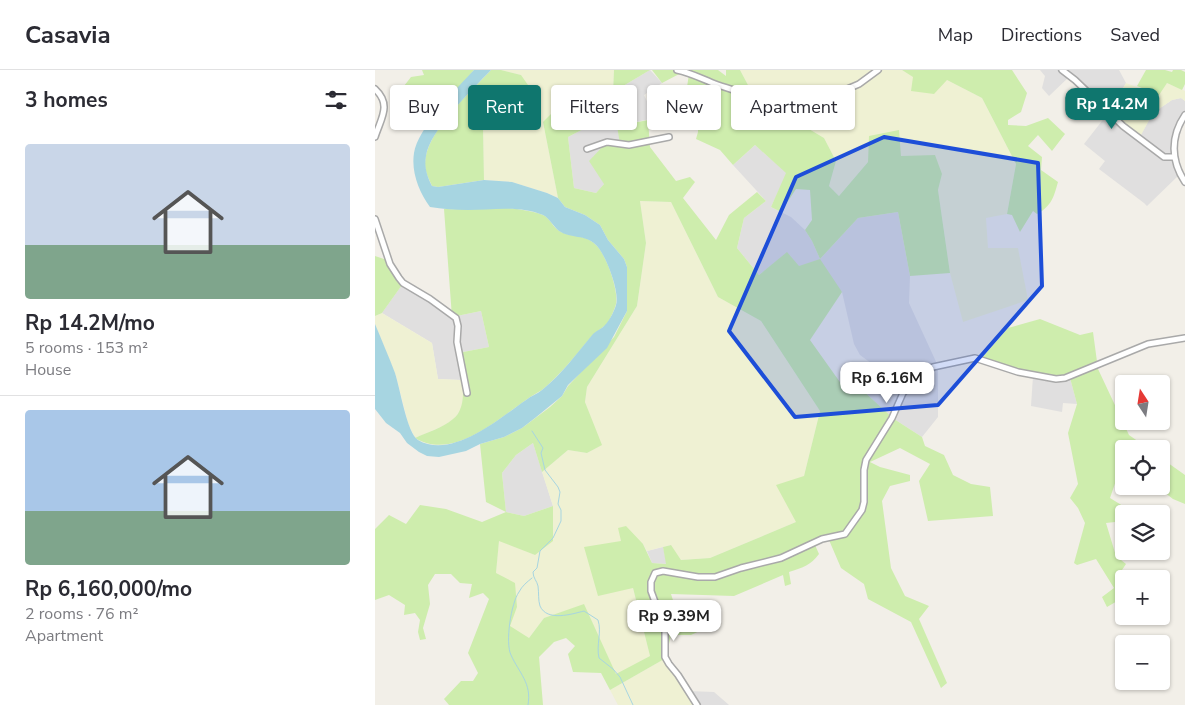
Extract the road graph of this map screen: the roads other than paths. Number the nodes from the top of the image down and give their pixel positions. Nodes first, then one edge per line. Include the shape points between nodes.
1 (677, 70) edge
2 (878, 70) edge
3 (1062, 70) edge
4 (375, 89) edge
5 (1185, 115) edge
6 (375, 137) edge
7 (669, 137) dead end
8 (587, 149) dead end
9 (1173, 157) junction
10 (1185, 182) edge
11 (375, 219) edge
12 (1185, 338) edge
13 (467, 392) dead end
14 (697, 705) edge

1 - 2 street via 747,94 791,122 824,99 859,84
3 - 9 street via 1123,126 1164,157
4 - 6 street via 385,102
5 - 9 street via 1177,132
7 - 8 street via 629,145 607,142
9 - 10 street
11 - 13 street via 389,264 403,284 456,318 457,342
12 - 14 street via 1149,344 1065,378 1018,372 975,358 923,371 903,393 867,460 864,470 865,502 845,534 817,540 781,558 715,577 663,571 655,573 651,591 665,629 665,656

